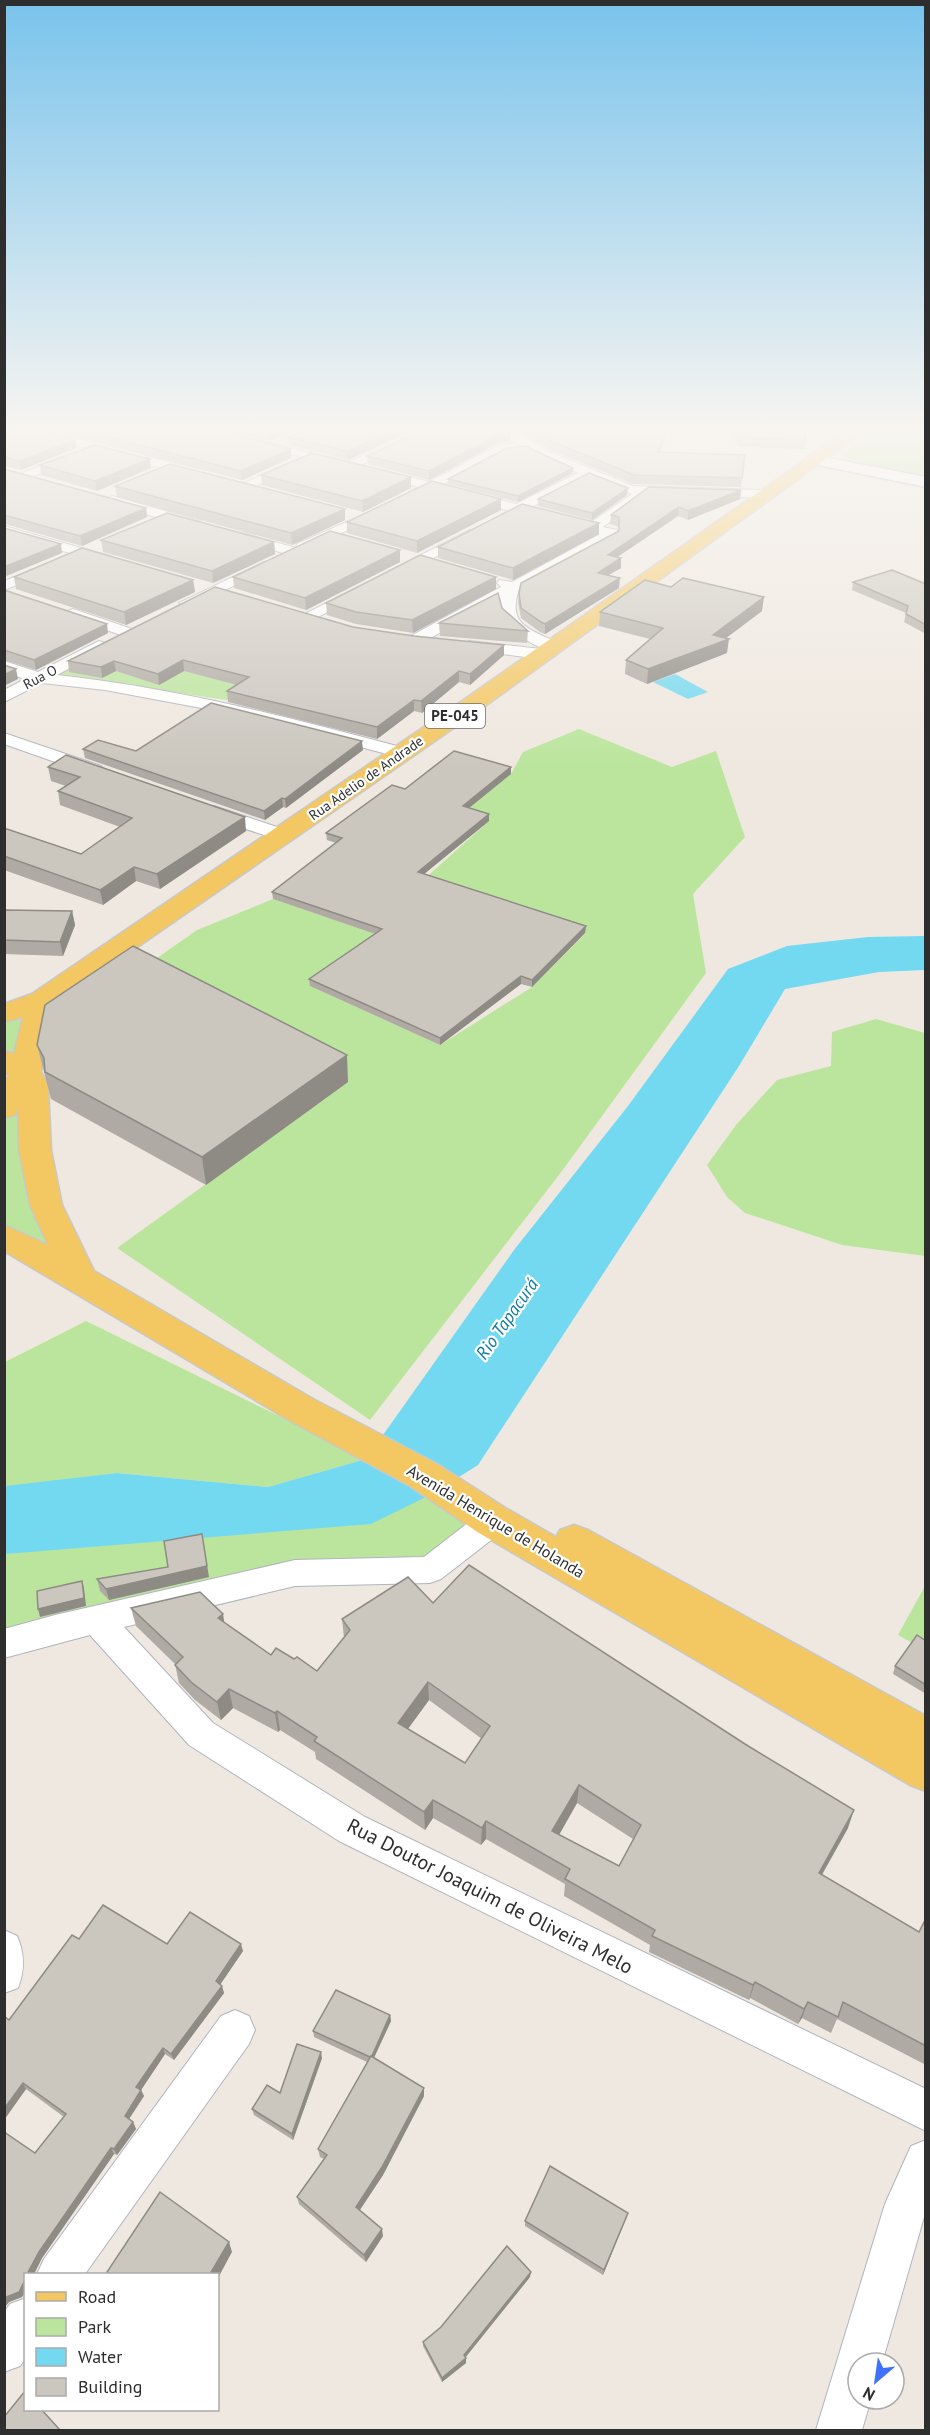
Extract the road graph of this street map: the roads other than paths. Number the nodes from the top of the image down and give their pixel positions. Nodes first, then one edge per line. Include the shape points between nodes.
1 (36, 540) edge
2 (250, 540) edge
3 (320, 540) edge
4 (341, 540) edge
5 (458, 540) edge
6 (600, 540) edge
7 (703, 540) edge
8 (350, 542) edge
9 (104, 544) edge
10 (294, 552) junction
11 (83, 554) junction
12 (395, 554) edge
13 (418, 560) junction
14 (127, 566) edge
15 (440, 566) edge
16 (494, 580) edge
17 (192, 584) edge
18 (512, 588) junction
19 (213, 590) junction
20 (8, 591) edge
21 (234, 596) edge
22 (60, 610) edge
23 (170, 611) edge
24 (326, 622) edge
25 (547, 650) junction
26 (4, 666) edge
27 (38, 678) junction
28 (4, 697) edge
29 (4, 738) edge
30 (402, 753) junction
31 (108, 775) edge
32 (195, 805) edge
33 (282, 835) junction
34 (42, 1000) junction
35 (4, 1014) edge
36 (15, 1066) edge
37 (4, 1108) edge
38 (4, 1236) edge
39 (81, 1277) junction
40 (479, 1510) junction
41 (97, 1620) junction
42 (4, 1644) edge
43 (926, 1740) edge
44 (926, 1770) edge
45 (4, 1949) edge
46 (4, 1974) edge
47 (235, 2030) dead end
48 (926, 2111) edge
49 (926, 2161) edge
50 (60, 2273) edge
51 (24, 2323) edge
52 (4, 2350) edge
53 (862, 2351) edge
54 (846, 2406) edge
55 (839, 2430) edge

1 - 11 street
2 - 10 street
3 - 10 street
4 - 8 street
5 - 13 street
6 - 18 street
7 - 25 main road, Rua Adelio de Andrade / PE-045
9 - 11 street
10 - 19 street
11 - 14 street
11 - 20 street
12 - 13 street
13 - 15 street
13 - 24 street via 302,616
16 - 18 street
17 - 19 street
18 - 25 street via 506,608 510,618
18 - 25 street via 409,639
19 - 21 street
19 - 23 street
22 - 27 street, Rua O via 133,629
25 - 30 main road, Rua Adelio de Andrade / PE-045
26 - 27 street
27 - 28 street, Rua O
27 - 30 street via 105,685 246,711
29 - 31 street
30 - 33 main road, Rua Adelio de Andrade / PE-045
32 - 33 street
33 - 34 main road, Rua Adelio de Andrade / PE-045
34 - 35 main road, Rua Adelio de Andrade
34 - 36 main road via 31,1038
36 - 37 main road
36 - 39 main road via 34,1093 35,1150 46,1205
38 - 39 main road, Avenida Henrique de Holanda
39 - 40 main road, Avenida Henrique de Holanda via 300,1409
40 - 41 street via 430,1570 295,1573
40 - 43 main road via 507,1506
40 - 44 main road, Avenida Henrique de Holanda
41 - 42 street
41 - 48 street, Rua Doutor Joaquim de Oliveira Melo via 201,1734 352,1828
45 - 46 street
47 - 50 street
49 - 53 street via 906,2204
51 - 52 street
54 - 55 street

